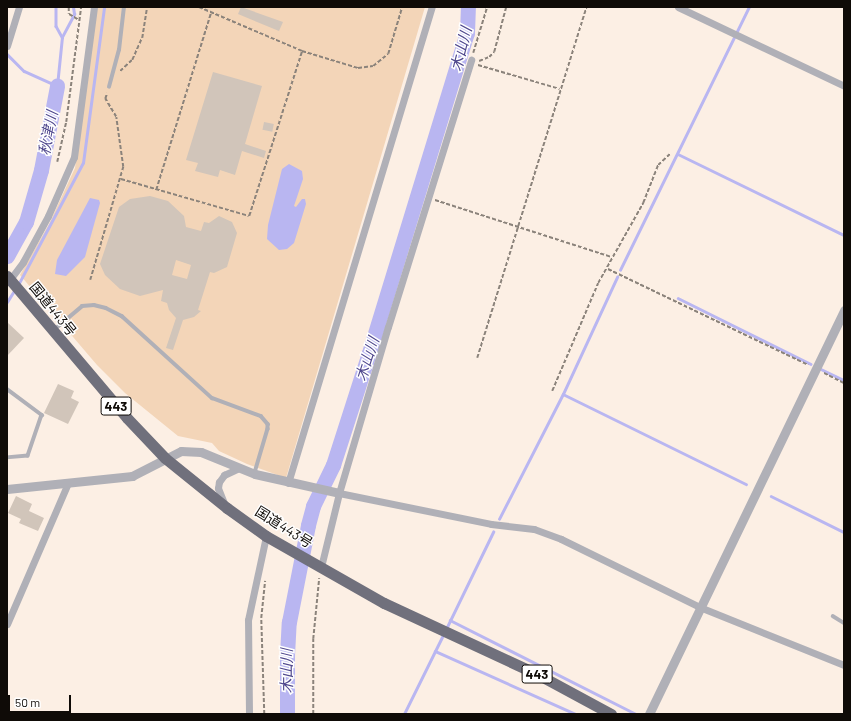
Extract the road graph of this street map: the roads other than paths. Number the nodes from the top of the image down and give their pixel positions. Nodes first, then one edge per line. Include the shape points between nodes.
1 (19, 7) edge
2 (94, 7) edge
3 (124, 7) edge
4 (432, 7) edge
5 (678, 7) edge
6 (7, 46) edge
7 (471, 60) road end
8 (844, 86) edge
9 (108, 87) road end
10 (11, 283) edge
11 (844, 310) edge
12 (53, 331) junction
13 (7, 389) edge
14 (7, 458) edge
15 (165, 458) junction
16 (239, 468) junction
17 (255, 474) junction
18 (68, 484) junction
19 (291, 484) junction
20 (7, 489) edge
21 (339, 493) junction
22 (227, 508) junction
23 (269, 538) junction
24 (321, 567) junction
25 (702, 608) junction
26 (833, 616) dead end
27 (844, 623) edge
28 (7, 624) edge
29 (844, 666) edge
30 (249, 714) edge
31 (611, 714) edge
32 (649, 714) edge

1 - 6 street
2 - 10 street via 74,157 48,216
3 - 9 lane via 119,50
4 - 19 street
5 - 8 street
7 - 21 street
10 - 12 highway, 国道443号 / 443
11 - 25 street
12 - 15 highway, 国道443号 / 443 via 92,379
12 - 17 lane via 82,306 106,308 122,316 212,398 265,419 268,429
13 - 14 lane via 42,415 28,456
15 - 16 street via 181,452 201,452
15 - 18 street via 149,470 132,476
15 - 22 highway, 国道443号 / 443
16 - 17 street
16 - 22 street via 224,475 219,482 221,498
17 - 19 street
18 - 20 street
18 - 28 street
19 - 21 street
21 - 24 street
21 - 25 street via 491,524 534,529 561,539
22 - 23 highway, 国道443号 / 443
23 - 24 highway, 国道443号 / 443
23 - 30 street via 248,620
24 - 31 highway, 国道443号 / 443 via 384,603 539,676
25 - 29 street
25 - 32 street
26 - 27 lane

